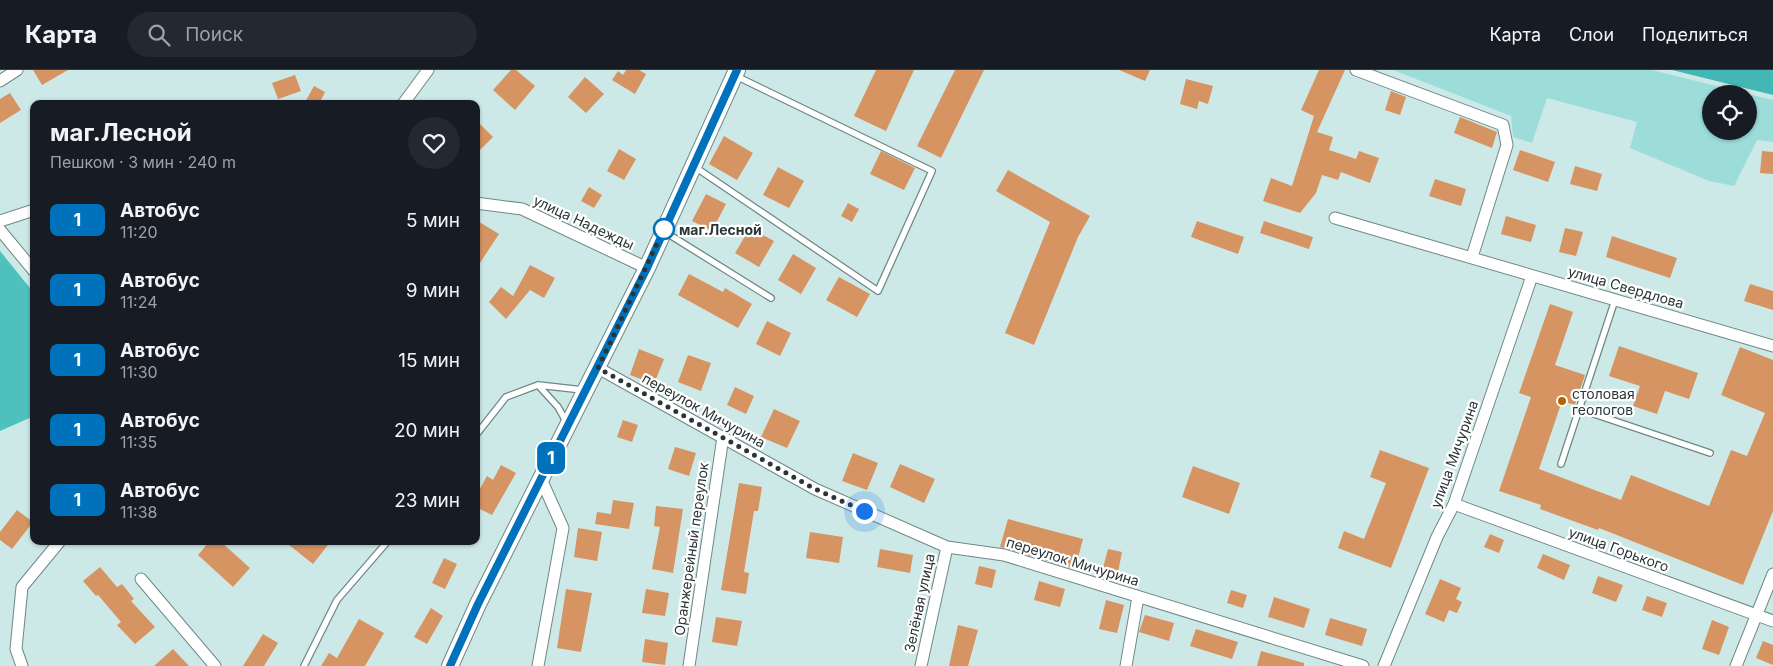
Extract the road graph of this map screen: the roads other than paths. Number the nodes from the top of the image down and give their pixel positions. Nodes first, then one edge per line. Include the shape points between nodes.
1 (17, 70) edge
2 (428, 70) edge
3 (1356, 70) edge
4 (736, 72) edge
5 (0, 81) edge
6 (406, 100) edge
7 (694, 166) junction
8 (480, 204) edge
9 (30, 211) edge
10 (1335, 218) dead end
11 (0, 222) edge
12 (0, 230) edge
13 (663, 230) junction
14 (1472, 258) junction
15 (30, 266) edge
16 (647, 268) junction
17 (1532, 276) junction
18 (771, 298) dead end
19 (1615, 300) junction
20 (1773, 346) edge
21 (598, 368) junction
22 (538, 385) junction
23 (587, 390) junction
24 (1579, 409) junction
25 (568, 425) junction
26 (480, 430) edge
27 (723, 437) junction
28 (1710, 453) dead end
29 (1561, 464) dead end
30 (541, 479) junction
31 (1454, 504) junction
32 (57, 545) edge
33 (385, 545) edge
34 (947, 547) junction
35 (1773, 574) edge
36 (142, 579) dead end
37 (1138, 597) junction
38 (1757, 615) junction
39 (1773, 621) edge
40 (22, 666) edge
41 (215, 666) edge
42 (304, 666) edge
43 (450, 666) edge
44 (538, 666) edge
45 (689, 666) edge
46 (921, 666) edge
47 (1126, 666) edge
48 (1363, 666) edge
49 (1384, 666) edge
50 (1736, 666) edge

1 - 5 street
2 - 6 street
3 - 14 street via 1503,125 1507,145
4 - 7 street
4 - 7 lane via 932,171 878,292
7 - 13 street
8 - 16 street, улица Надежды via 522,209
9 - 11 street
10 - 14 street, улица Свердлова
12 - 15 street
13 - 16 street
13 - 18 lane
14 - 17 street, улица Свердлова
16 - 21 street
17 - 19 street, улица Свердлова
17 - 31 street, улица Мичурина
19 - 20 street, улица Свердлова
19 - 24 lane
21 - 23 street
21 - 27 street, переулок Мичурина
22 - 23 lane
22 - 25 lane via 558,407
22 - 26 lane via 506,397
23 - 25 street
24 - 28 lane
24 - 29 lane
25 - 30 street
27 - 34 street, переулок Мичурина via 815,489
27 - 45 street, Оранжерейный переулок
30 - 43 street
30 - 44 street via 563,528
31 - 38 street, улица Горького
31 - 49 street, улица Мичурина via 1437,537
32 - 40 street via 22,587 16,649
33 - 42 lane via 338,600
34 - 37 street, переулок Мичурина via 1004,555
34 - 46 street, Зелёная улица
35 - 38 street
36 - 41 street
37 - 47 street
37 - 48 street, переулок Мичурина
38 - 39 street, улица Горького
38 - 50 street

